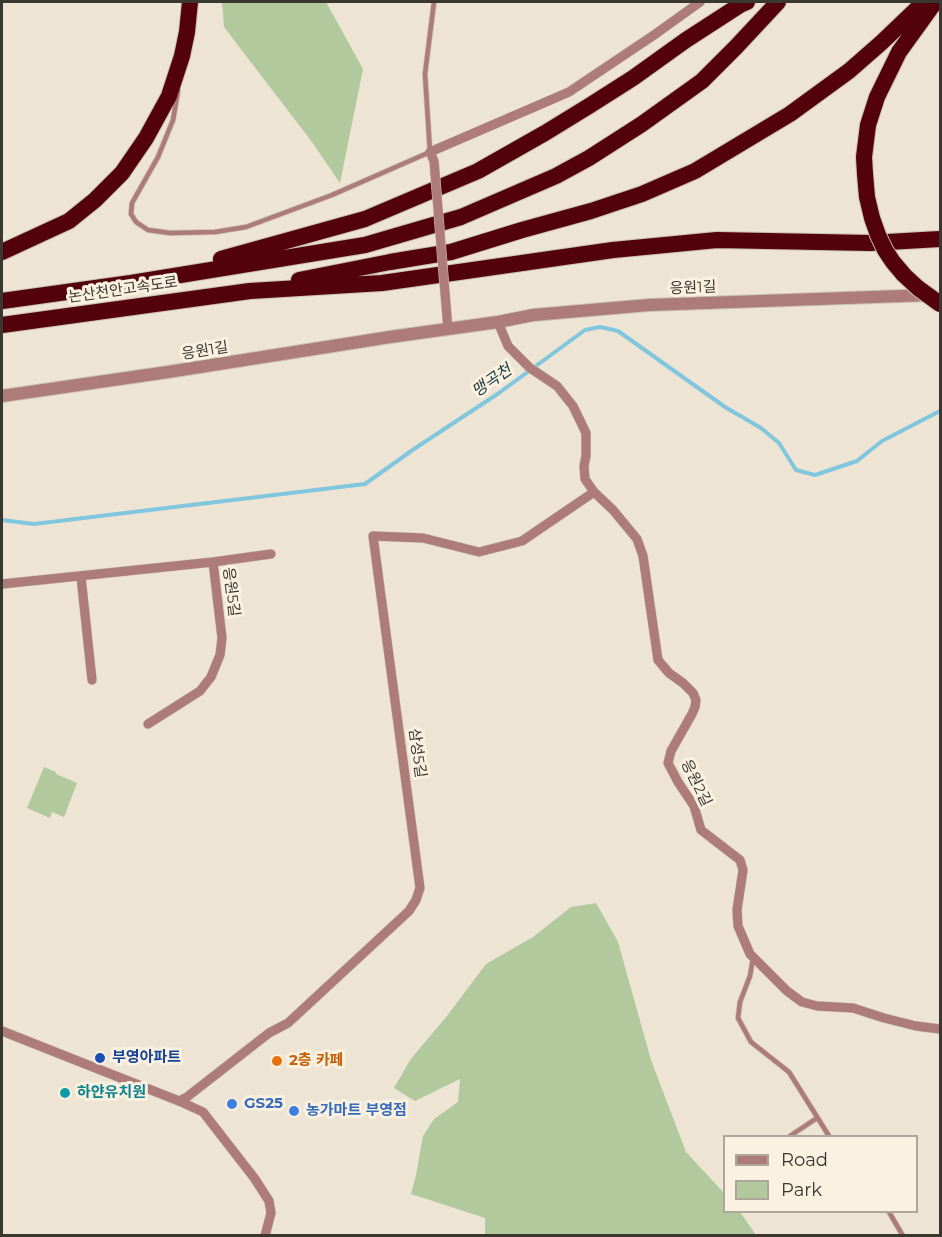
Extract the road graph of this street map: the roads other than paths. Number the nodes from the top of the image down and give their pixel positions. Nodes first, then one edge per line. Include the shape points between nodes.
1 (190, 2) edge
2 (434, 2) edge
3 (700, 2) edge
4 (747, 2) edge
5 (778, 2) edge
6 (924, 2) edge
7 (935, 2) edge
8 (182, 56) junction
9 (430, 152) junction
10 (940, 239) edge
11 (870, 243) junction
12 (940, 249) edge
13 (2, 252) edge
14 (131, 283) junction
15 (250, 291) junction
16 (940, 295) edge
17 (2, 301) edge
18 (940, 304) edge
19 (498, 322) junction
20 (2, 325) edge
21 (448, 329) junction
22 (2, 396) edge
23 (594, 492) junction
24 (271, 554) dead end
25 (213, 562) junction
26 (81, 577) junction
27 (2, 584) edge
28 (92, 680) dead end
29 (148, 724) dead end
30 (753, 957) junction
31 (940, 1029) edge
32 (2, 1031) edge
33 (179, 1101) junction
34 (818, 1118) junction
35 (793, 1135) edge
36 (828, 1135) edge
37 (890, 1213) edge
38 (265, 1236) edge
39 (903, 1236) edge

1 - 8 highway
2 - 9 lane via 425,74
3 - 9 street via 569,92
4 - 14 highway via 589,106 478,171 365,219
5 - 14 highway via 702,81 642,124 556,176 461,217 365,245
6 - 15 highway via 849,71 790,114 695,171 642,194 451,252
7 - 18 highway, bridge via 899,52 876,97 864,157 867,197 885,250 904,275
8 - 9 lane via 173,120 132,203 131,214 148,230 215,232 246,227 333,195
8 - 13 highway via 159,116 122,173 69,221
9 - 21 street, bridge via 434,161
10 - 11 highway
11 - 12 highway
11 - 15 highway via 717,240 614,250 382,283
14 - 17 highway, 논산천안고속도로
15 - 20 highway, 논산천안고속도로
16 - 19 street, 응원1길 via 649,305 533,315
19 - 21 street, 응원1길
19 - 23 street, 응원2길 via 508,346 557,386 573,406 586,433 585,479
21 - 22 street, 응원1길
23 - 30 street, 응원2길 via 637,539 643,556 658,660 696,700 668,763 694,806 701,830 740,860 743,870 736,910 738,926
23 - 33 street, 삼성5길 via 522,542 479,552 423,538 373,536 419,894 409,911 288,1023 269,1032
24 - 25 street
25 - 26 street, 응원5길
25 - 29 street, 응원5길 via 222,638 220,655 200,691
26 - 27 street, 응원5길
26 - 28 street
30 - 31 street, 응원2길 via 802,1002 853,1008
30 - 34 lane via 738,1018 752,1042 789,1072
32 - 33 street
33 - 38 street via 203,1112 255,1179 271,1213
34 - 35 lane
34 - 36 lane
37 - 39 lane

